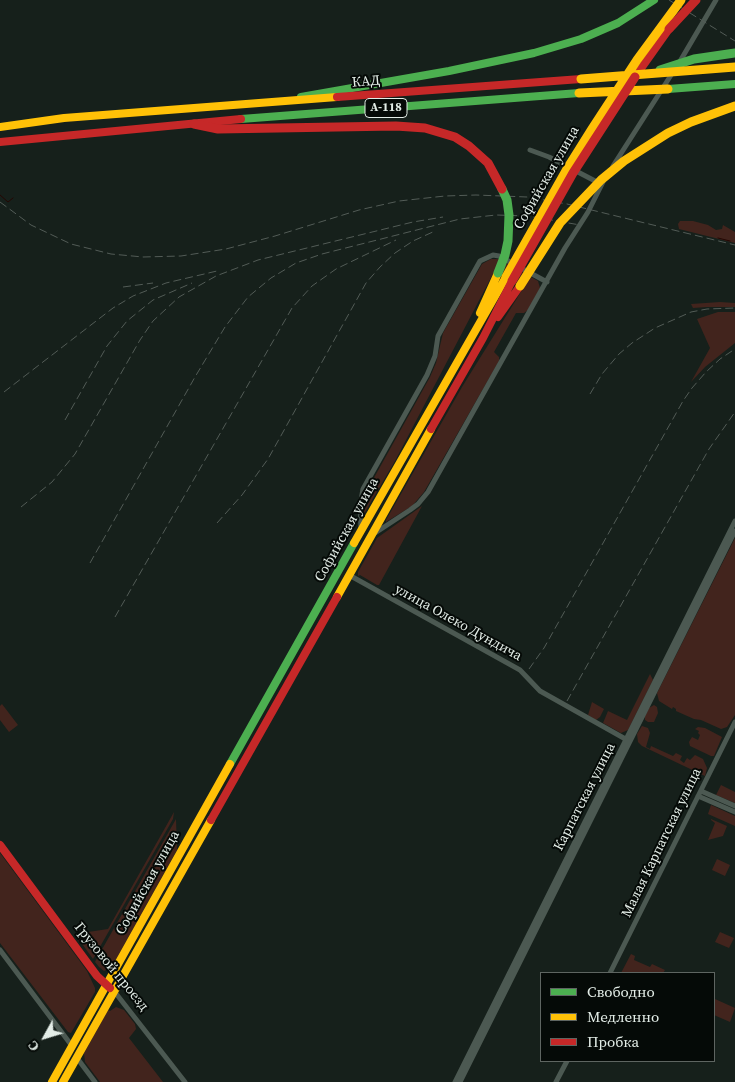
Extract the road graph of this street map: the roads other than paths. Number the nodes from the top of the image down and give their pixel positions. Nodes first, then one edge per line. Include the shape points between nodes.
1 (654, 0) edge
2 (681, 0) edge
3 (690, 0) edge
4 (696, 0) edge
5 (716, 0) edge
6 (669, 30) junction
7 (735, 53) edge
8 (735, 67) edge
9 (654, 72) junction
10 (735, 84) edge
11 (267, 103) junction
12 (735, 106) edge
13 (194, 124) junction
14 (0, 127) edge
15 (0, 142) edge
16 (530, 150) dead end
17 (602, 184) junction
18 (509, 279) junction
19 (547, 282) junction
20 (735, 521) edge
21 (735, 531) edge
22 (361, 532) junction
23 (370, 536) junction
24 (349, 575) junction
25 (735, 722) edge
26 (628, 741) junction
27 (700, 793) junction
28 (735, 806) edge
29 (735, 812) edge
30 (0, 845) edge
31 (0, 950) edge
32 (610, 972) edge
33 (110, 988) junction
34 (72, 1046) junction
35 (76, 1058) junction
36 (566, 1062) edge
37 (52, 1082) edge
38 (63, 1082) edge
39 (95, 1082) edge
40 (185, 1082) edge
41 (455, 1082) edge
42 (460, 1082) edge
43 (556, 1082) edge

1 - 11 main road via 618,23 581,39 534,53
2 - 18 main road, Софийская улица, bridge via 567,169
3 - 6 main road, Софийская улица, bridge
4 - 6 main road, bridge
5 - 17 street
6 - 18 main road, Софийская улица, bridge via 596,136
7 - 9 main road, bridge via 694,59
8 - 9 main road, КАД / А-118, bridge
9 - 11 main road, КАД / А-118, bridge
10 - 13 main road, КАД / А-118, bridge via 579,93
11 - 14 main road, КАД / А-118 via 64,118
12 - 18 main road, bridge via 668,133 624,161 601,180
13 - 15 main road, КАД / А-118
13 - 18 main road, bridge via 218,129 396,126 426,128 455,137 488,164 507,200 509,215 505,256
16 - 17 street
17 - 19 street
18 - 22 main road, Софийская улица via 480,313 474,332
18 - 23 main road, Софийская улица via 483,338
19 - 22 street via 499,256 492,255 480,261 438,336 427,376 363,489
19 - 23 street via 428,492 418,504
20 - 26 street, Карпатская улица
21 - 26 street, Карпатская улица
22 - 33 main road, Софийская улица
23 - 24 main road, Софийская улица
24 - 26 street, улица Олеко Дундича via 520,670 540,691
24 - 33 main road, Софийская улица
25 - 27 street, Малая Карпатская улица
26 - 41 street, Карпатская улица
26 - 42 street, Карпатская улица
27 - 28 street
27 - 29 street
27 - 32 street, Малая Карпатская улица
30 - 33 main road, Грузовой проезд via 97,976
31 - 34 street
33 - 34 main road, Софийская улица
33 - 35 main road, Софийская улица
33 - 40 street, Грузовой проезд
34 - 37 main road, Софийская улица
35 - 38 main road, Софийская улица
35 - 39 street
36 - 43 street

